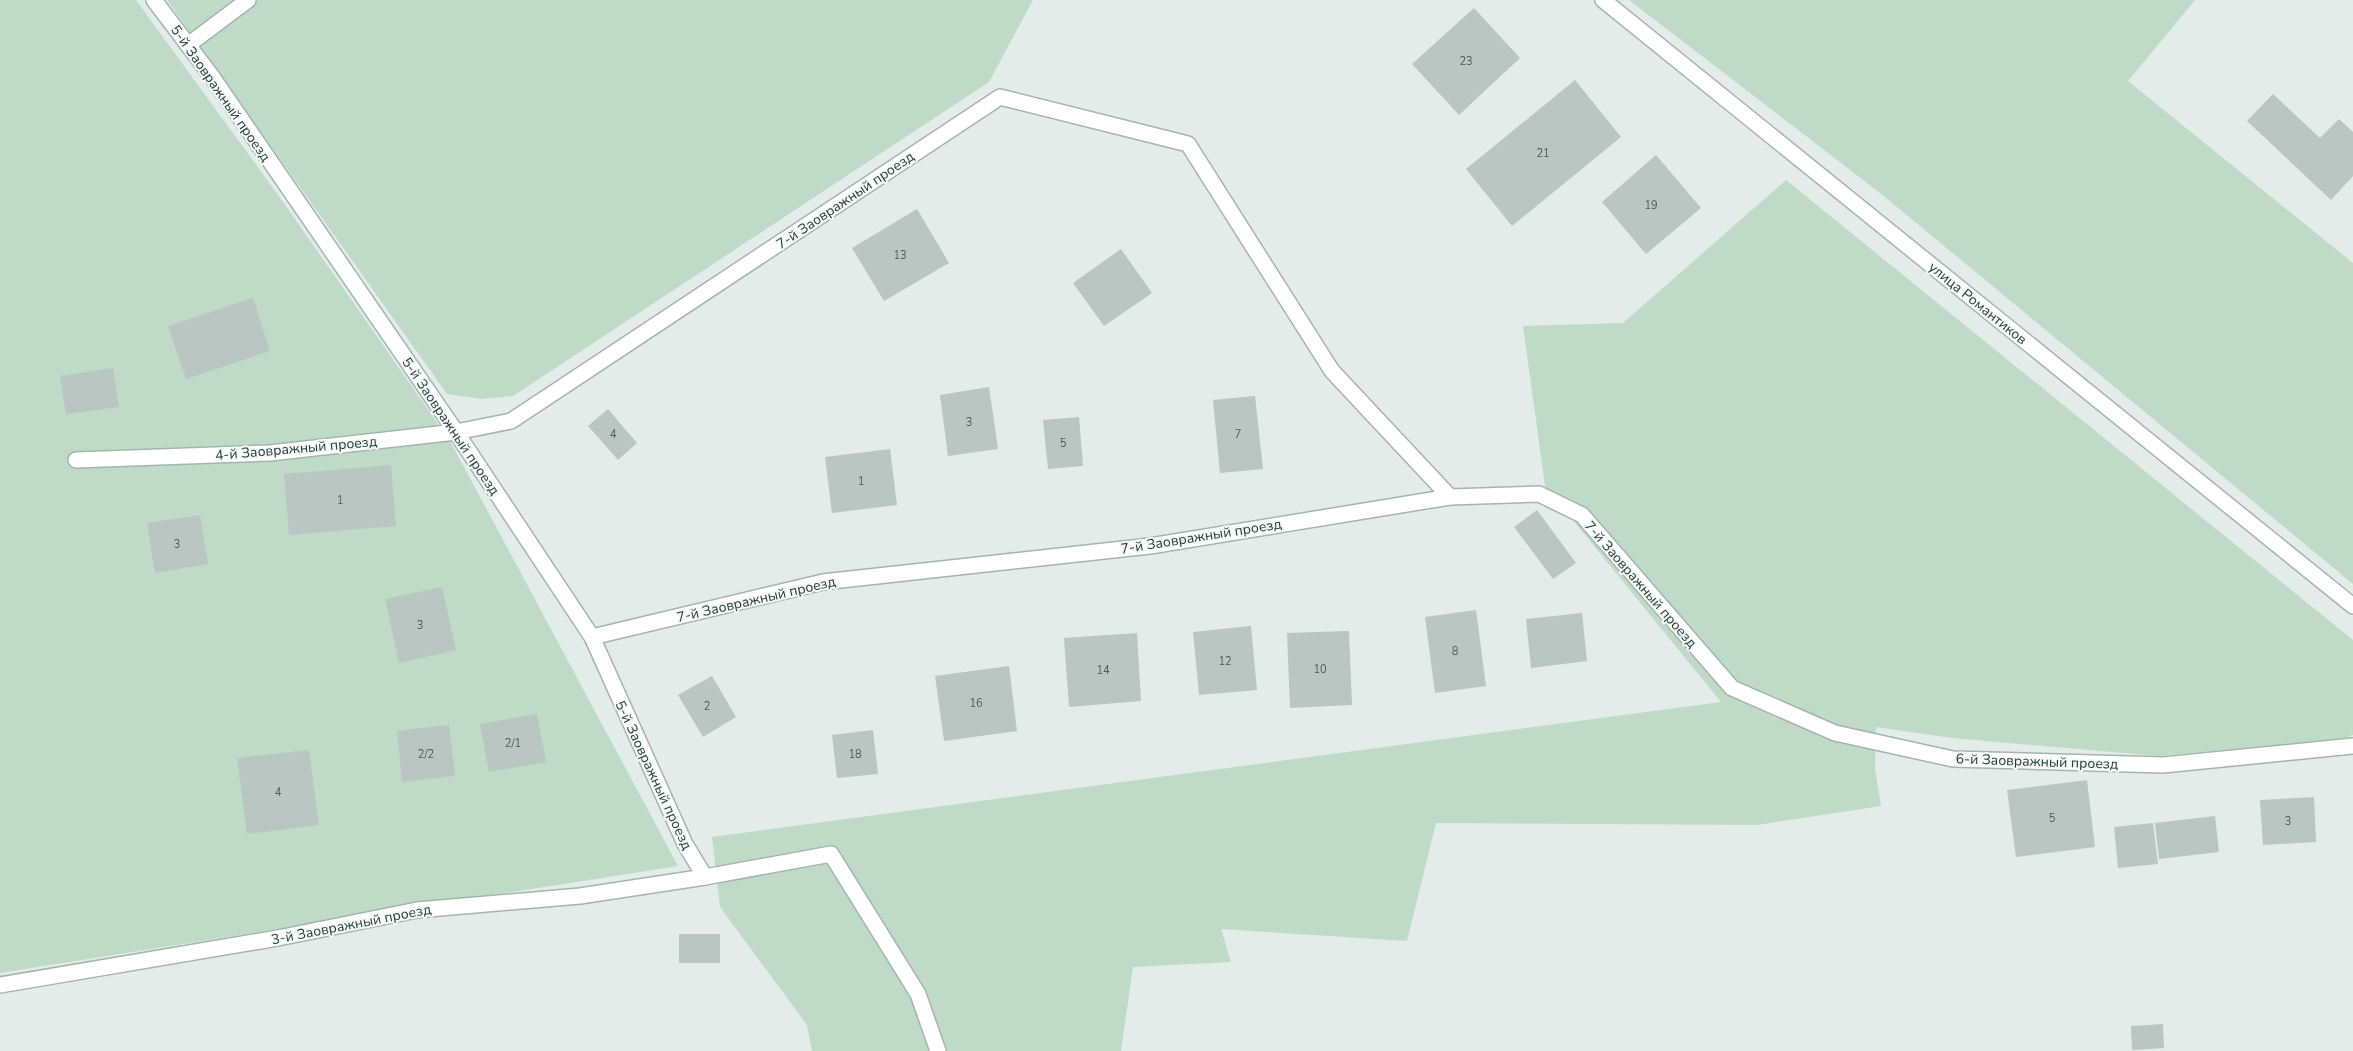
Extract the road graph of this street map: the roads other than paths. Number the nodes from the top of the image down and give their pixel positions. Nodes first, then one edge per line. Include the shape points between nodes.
1 (154, 0) edge
2 (248, 0) edge
3 (1603, 0) edge
4 (188, 45) junction
5 (456, 432) junction
6 (76, 460) dead end
7 (1450, 497) junction
8 (2353, 606) edge
9 (592, 637) junction
10 (1732, 688) joint
11 (2353, 746) edge
12 (705, 877) junction
13 (0, 985) edge
14 (938, 1051) edge

1 - 4 street, 5-й Заовражный проезд
2 - 4 street
3 - 8 street, улица Романтиков
4 - 5 street, 5-й Заовражный проезд
5 - 6 street, 4-й Заовражный проезд via 270,453
5 - 7 street, 7-й Заовражный проезд via 511,422 1000,97 1188,144 1332,371
5 - 9 street, 5-й Заовражный проезд
7 - 9 street, 7-й Заовражный проезд via 1150,546 823,582
7 - 10 street, 7-й Заовражный проезд via 1539,494 1582,515
9 - 12 street, 5-й Заовражный проезд via 685,844
10 - 11 street, 6-й Заовражный проезд via 1835,734 1953,758 2163,765
12 - 13 street, 3-й Заовражный проезд via 580,896 417,910 278,938
12 - 14 street, 3-й Заовражный проезд via 831,854 918,994

